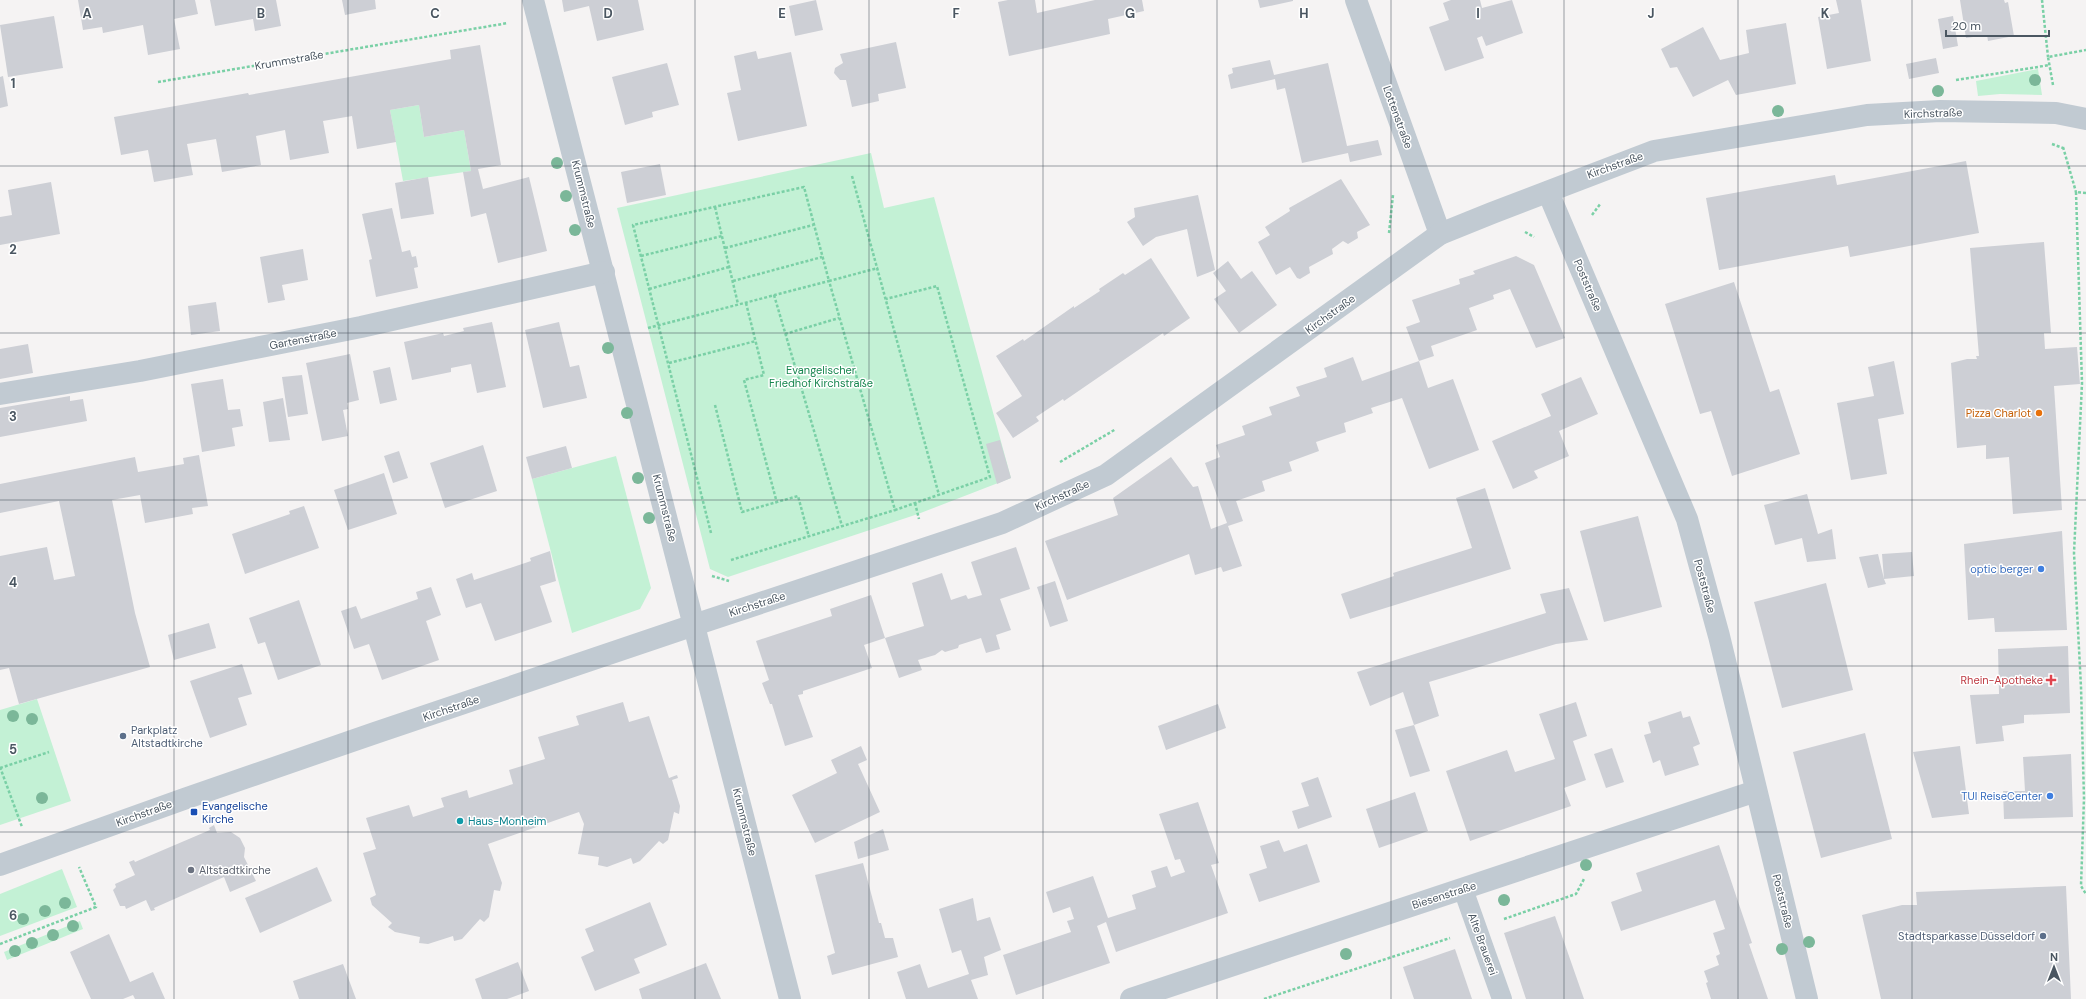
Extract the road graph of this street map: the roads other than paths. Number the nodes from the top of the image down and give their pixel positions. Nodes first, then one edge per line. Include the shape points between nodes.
1 (1356, 0) edge
2 (536, 9) edge
3 (2086, 119) edge
4 (1548, 192) junction
5 (1440, 234) junction
6 (604, 272) junction
7 (0, 394) edge
8 (694, 625) junction
9 (1756, 791) junction
10 (0, 865) edge
11 (1463, 889) junction
12 (790, 999) edge
13 (1131, 999) edge
14 (1502, 999) edge
15 (1807, 999) edge

1 - 5 street, Lottenstraße
2 - 6 street, Krummstraße
3 - 4 street, Kirchstraße via 2056,112 1940,111 1867,115 1654,151
4 - 5 street, Kirchstraße
4 - 9 street, Poststraße via 1687,519 1719,636
5 - 8 street, Kirchstraße via 1106,475 1002,523
6 - 7 street, Gartenstraße via 361,328 140,371
6 - 8 street, Krummstraße
8 - 10 street, Kirchstraße via 184,799
8 - 12 street, Krummstraße
9 - 11 street, Biesenstraße
9 - 15 street, Poststraße
11 - 13 street, Biesenstraße
11 - 14 lane, Alte Brauerei

